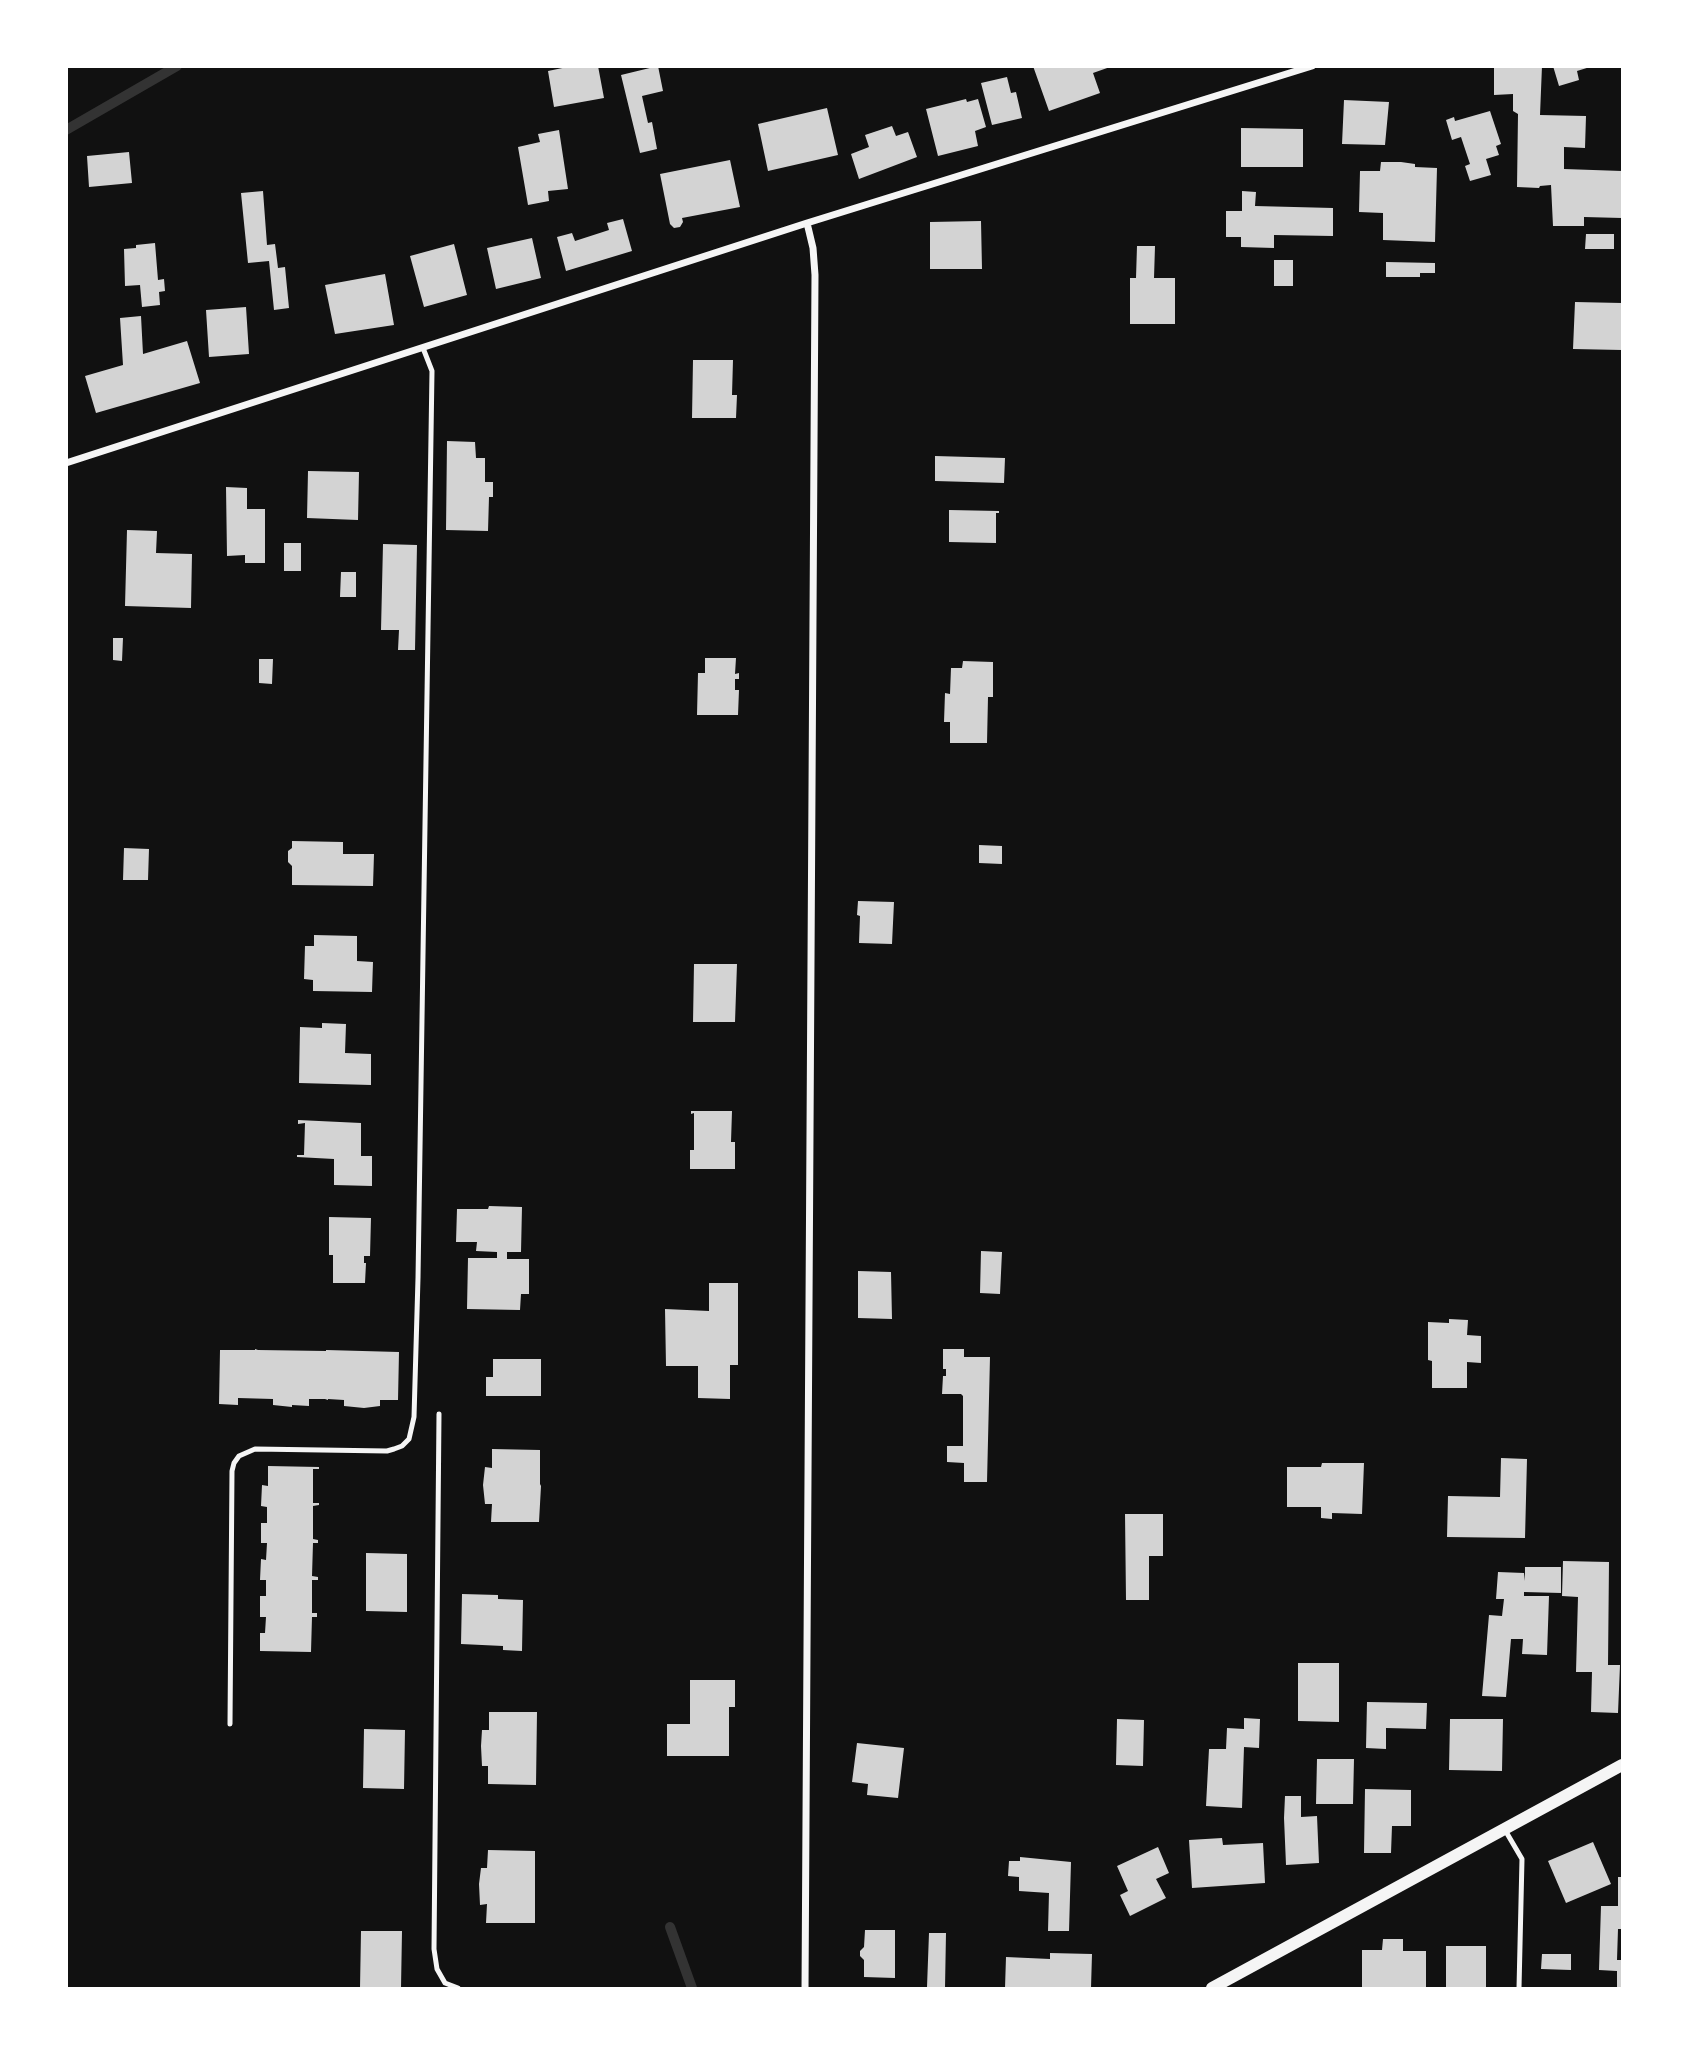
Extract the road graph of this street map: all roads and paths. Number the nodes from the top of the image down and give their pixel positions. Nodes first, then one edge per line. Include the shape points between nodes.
1 (1312, 66) edge
2 (807, 223) junction
3 (423, 348) junction
4 (66, 463) edge
5 (439, 1414) dead end
6 (230, 1724) dead end
7 (1622, 1765) edge
8 (1504, 1830) junction
9 (458, 1989) edge
10 (805, 1989) edge
11 (1212, 1989) edge
12 (1519, 1989) edge

1 - 2 street
2 - 3 street
2 - 10 street via 815,275
3 - 4 street
3 - 6 lane via 432,371 415,1417 409,1439 387,1451 255,1449 234,1463
5 - 9 lane via 434,1949 445,1983
7 - 8 street
8 - 11 street
8 - 12 lane via 1522,1858

